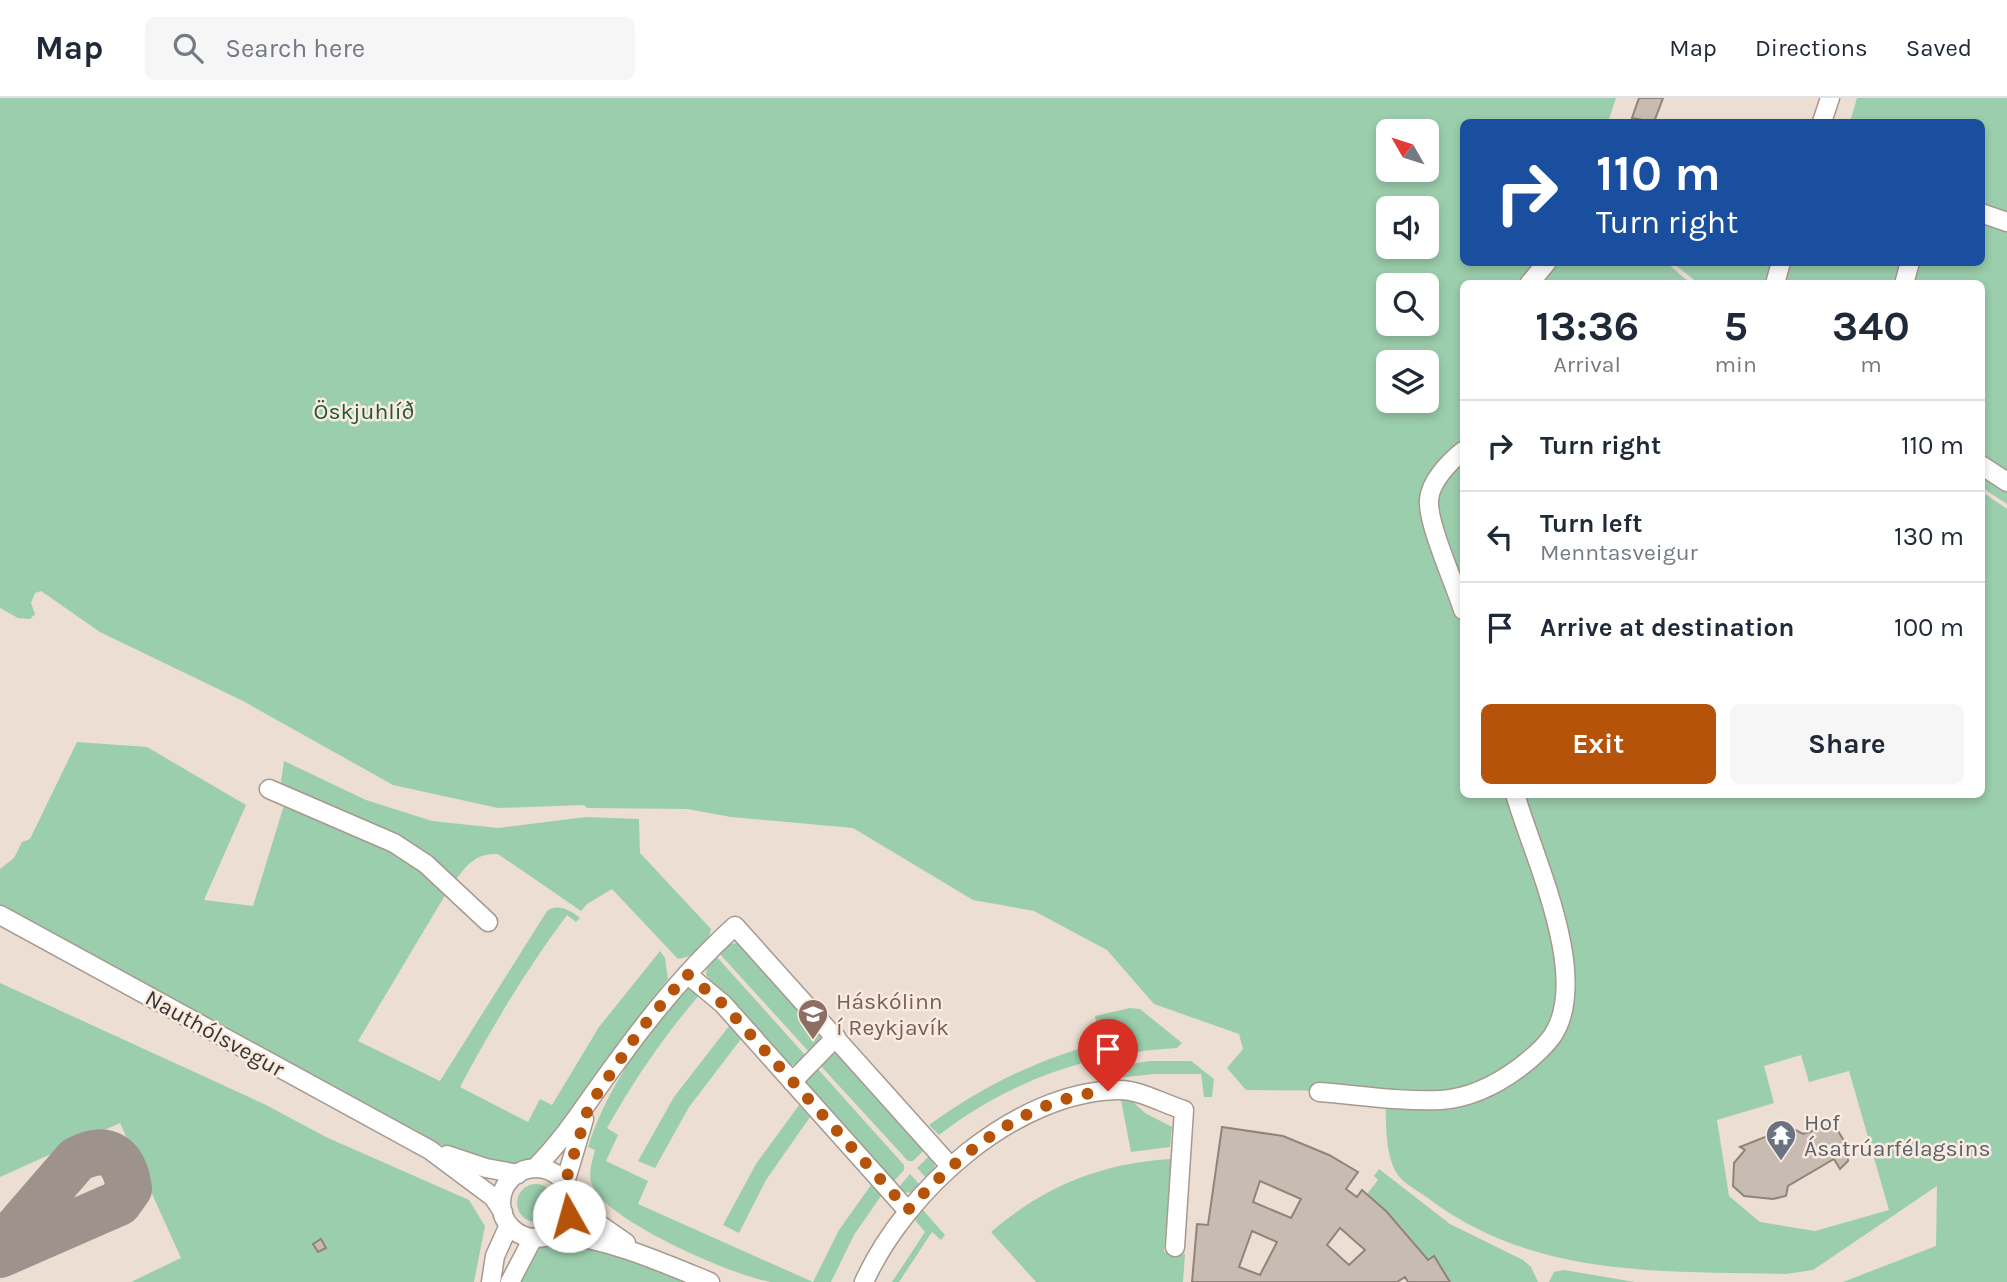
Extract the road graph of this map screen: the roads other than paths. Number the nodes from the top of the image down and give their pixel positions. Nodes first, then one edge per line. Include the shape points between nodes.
1 (1830, 98) edge
2 (1823, 119) edge
3 (1985, 214) edge
4 (2007, 222) edge
5 (1544, 266) edge
6 (1532, 280) edge
7 (1460, 455) edge
8 (1985, 468) edge
9 (2007, 482) edge
10 (1460, 602) edge
11 (269, 789) dead end
12 (1516, 798) edge
13 (0, 915) edge
14 (488, 922) dead end
15 (687, 974) junction
16 (836, 1037) junction
17 (792, 1082) junction
18 (1319, 1092) dead end
19 (589, 1106) junction
20 (430, 1150) junction
21 (951, 1167) junction
22 (526, 1171) junction
23 (565, 1183) junction
24 (571, 1205) junction
25 (908, 1210) junction
26 (506, 1219) junction
27 (554, 1233) junction
28 (533, 1238) junction
29 (1175, 1247) dead end
30 (641, 1253) junction
31 (491, 1282) edge
32 (510, 1282) edge
33 (710, 1282) edge
34 (864, 1282) edge

1 - 2 street
3 - 4 street
5 - 6 street
7 - 10 street via 1435,482 1429,500 1431,519
8 - 9 street
11 - 14 street via 394,843 426,864
12 - 18 street via 1565,967 1562,1014 1554,1034 1508,1077 1466,1095 1440,1100
13 - 20 street, Nauthólsvegur
15 - 16 street via 735,926
15 - 17 street via 723,1004
15 - 19 street via 640,1030
16 - 17 street
16 - 21 street
17 - 25 street
19 - 22 street
19 - 23 street
20 - 22 street, Nauthólsvegur via 486,1168
20 - 26 street, Nauthólsvegur via 493,1197
21 - 25 street
21 - 29 street via 1003,1128 1058,1101 1101,1091 1136,1091 1184,1110
22 - 23 street via 556,1174
22 - 26 street via 504,1191
23 - 24 street
24 - 27 street via 569,1216
24 - 30 street
25 - 34 street
26 - 28 street
26 - 31 street
27 - 28 street
27 - 30 street
28 - 32 street
30 - 33 street

